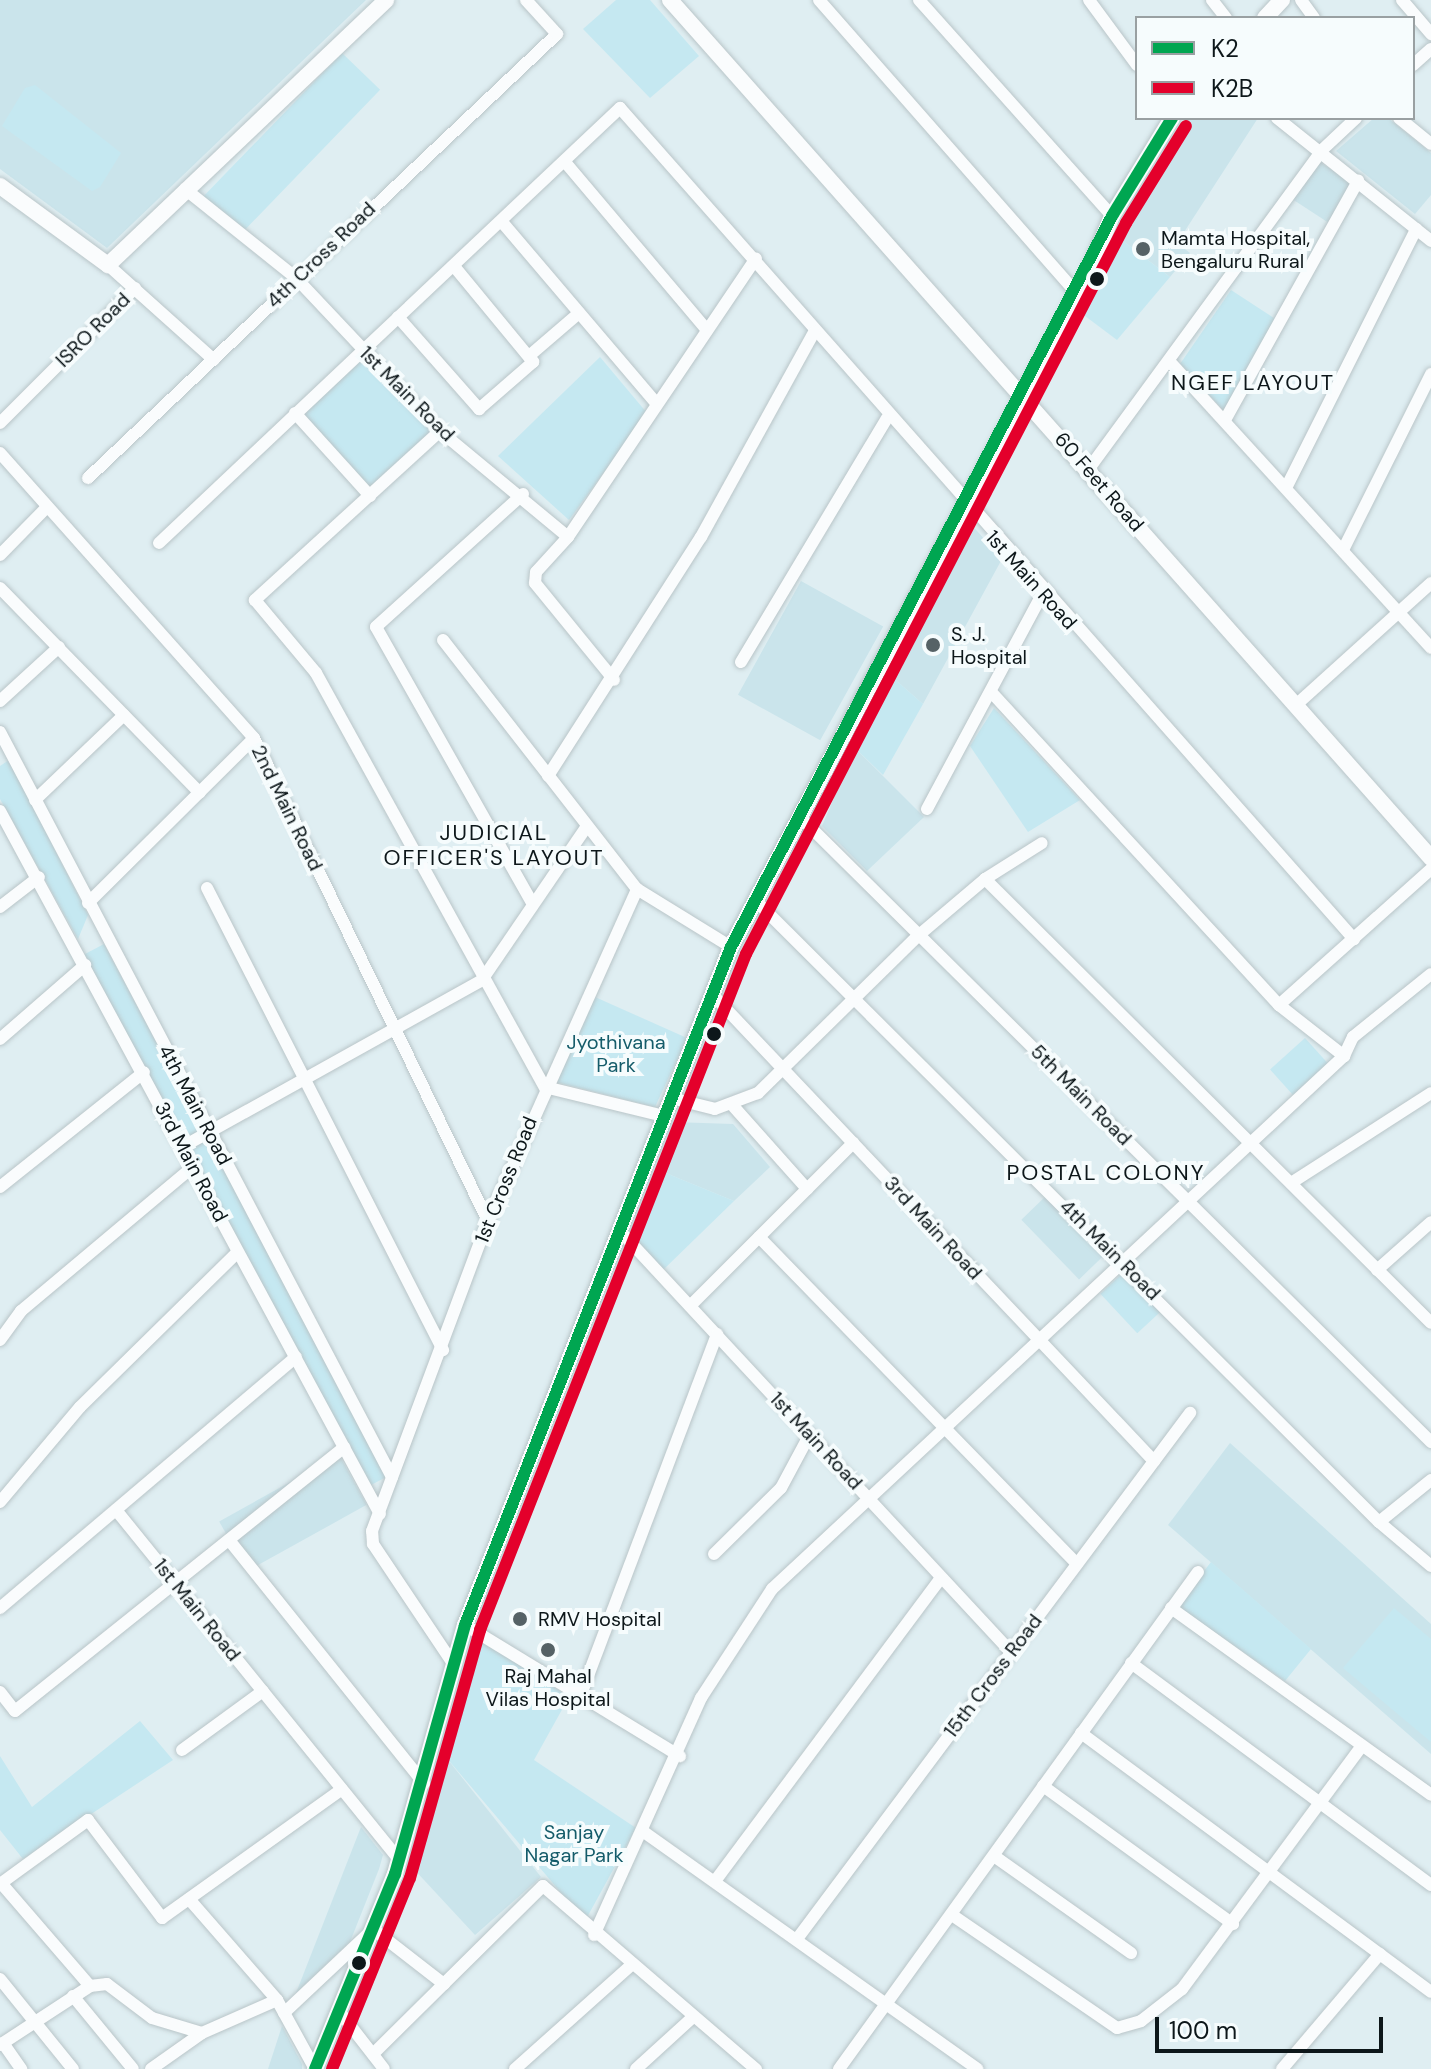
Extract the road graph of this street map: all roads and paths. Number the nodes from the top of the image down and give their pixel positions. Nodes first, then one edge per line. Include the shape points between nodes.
1 (386, 0) edge
2 (526, 0) edge
3 (670, 0) edge
4 (819, 0) edge
5 (919, 0) edge
6 (1089, 0) edge
7 (1212, 0) edge
8 (1282, 0) edge
9 (1402, 0) edge
10 (1224, 16) edge
11 (1267, 16) edge
12 (1431, 34) edge
13 (1431, 49) edge
14 (1135, 62) edge
15 (1415, 63) edge
16 (1171, 120) edge
17 (1280, 120) edge
18 (1354, 120) edge
19 (1401, 120) edge
20 (1431, 144) edge
21 (1322, 150) junction
22 (565, 162) junction
23 (1358, 181) junction
24 (0, 186) edge
25 (185, 189) junction
26 (1112, 216) junction
27 (502, 222) junction
28 (1416, 229) junction
29 (1431, 241) edge
30 (756, 258) junction
31 (108, 265) junction
32 (454, 266) junction
33 (296, 278) junction
34 (135, 288) junction
35 (1077, 294) junction
36 (579, 313) junction
37 (398, 317) junction
38 (707, 330) junction
39 (814, 332) junction
40 (362, 349) junction
41 (529, 356) junction
42 (214, 360) junction
43 (1170, 362) junction
44 (1431, 374) edge
45 (1020, 392) junction
46 (657, 404) junction
47 (295, 413) junction
48 (887, 418) junction
49 (1225, 420) junction
50 (0, 423) edge
51 (440, 431) junction
52 (0, 453) edge
53 (1088, 470) junction
54 (88, 478) dead end
55 (1286, 488) junction
56 (523, 494) junction
57 (370, 496) junction
58 (963, 504) junction
59 (47, 507) junction
60 (568, 537) junction
61 (159, 543) dead end
62 (1343, 550) junction
63 (0, 555) edge
64 (1431, 583) edge
65 (0, 588) edge
66 (1043, 593) junction
67 (1402, 616) junction
68 (443, 640) dead end
69 (59, 647) junction
70 (1431, 648) edge
71 (741, 662) dead end
72 (614, 680) junction
73 (993, 694) junction
74 (0, 701) edge
75 (1296, 705) junction
76 (124, 715) junction
77 (0, 732) edge
78 (254, 738) junction
79 (4, 750) edge
80 (548, 776) junction
81 (200, 793) junction
82 (35, 800) junction
83 (927, 809) dead end
84 (0, 811) edge
85 (799, 816) junction
86 (587, 826) junction
87 (1042, 843) dead end
88 (1431, 858) edge
89 (1431, 869) edge
90 (39, 877) junction
91 (985, 879) junction
92 (207, 888) dead end
93 (637, 889) junction
94 (755, 900) junction
95 (88, 903) junction
96 (533, 904) junction
97 (0, 907) edge
98 (919, 935) junction
99 (1354, 939) junction
100 (731, 947) junction
101 (85, 965) junction
102 (1431, 974) edge
103 (482, 980) junction
104 (712, 994) junction
105 (857, 1000) junction
106 (1279, 1005) junction
107 (393, 1031) junction
108 (0, 1039) edge
109 (1344, 1056) junction
110 (782, 1068) junction
111 (144, 1072) junction
112 (303, 1080) junction
113 (545, 1087) junction
114 (1431, 1093) edge
115 (671, 1098) junction
116 (734, 1107) junction
117 (664, 1116) junction
118 (208, 1132) junction
119 (1247, 1140) junction
120 (853, 1143) junction
121 (184, 1146) junction
122 (194, 1166) junction
123 (1291, 1183) junction
124 (0, 1187) edge
125 (807, 1189) junction
126 (1186, 1199) junction
127 (488, 1221) junction
128 (1431, 1222) edge
129 (620, 1231) junction
130 (759, 1237) junction
131 (238, 1252) junction
132 (1123, 1262) junction
133 (1377, 1270) junction
134 (690, 1306) junction
135 (1431, 1323) edge
136 (717, 1334) junction
137 (0, 1340) edge
138 (1041, 1341) junction
139 (443, 1350) junction
140 (296, 1357) junction
141 (1190, 1413) dead end
142 (948, 1431) junction
143 (810, 1434) junction
144 (1431, 1442) edge
145 (344, 1447) junction
146 (1154, 1461) junction
147 (392, 1477) junction
148 (1431, 1480) edge
149 (0, 1502) edge
150 (872, 1502) junction
151 (116, 1510) junction
152 (380, 1514) junction
153 (1379, 1522) junction
154 (229, 1540) junction
155 (714, 1554) dead end
156 (1077, 1564) junction
157 (1431, 1566) edge
158 (1198, 1572) dead end
159 (941, 1578) junction
160 (176, 1583) junction
161 (0, 1608) edge
162 (1171, 1608) junction
163 (465, 1625) junction
164 (1011, 1652) junction
165 (1131, 1663) junction
166 (454, 1665) junction
167 (263, 1691) junction
168 (0, 1692) edge
169 (580, 1697) junction
170 (1081, 1733) junction
171 (1362, 1746) junction
172 (182, 1750) dead end
173 (680, 1756) junction
174 (424, 1783) junction
175 (1043, 1786) junction
176 (342, 1789) junction
177 (1431, 1795) edge
178 (1318, 1802) junction
179 (644, 1832) junction
180 (994, 1856) junction
181 (399, 1860) junction
182 (1268, 1871) junction
183 (715, 1881) junction
184 (1, 1883) edge
185 (1431, 1885) edge
186 (189, 1899) junction
187 (952, 1915) junction
188 (1233, 1924) junction
189 (373, 1929) junction
190 (594, 1935) junction
191 (797, 1939) junction
192 (1131, 1953) dead end
193 (1380, 1954) junction
194 (630, 1966) junction
195 (1, 1984) edge
196 (444, 1984) junction
197 (90, 1986) junction
198 (1431, 1992) edge
199 (73, 1996) junction
200 (277, 2000) junction
201 (891, 2002) junction
202 (339, 2011) junction
203 (284, 2013) junction
204 (693, 2017) junction
205 (33, 2023) junction
206 (202, 2033) junction
207 (1, 2044) edge
208 (373, 2054) junction
209 (21, 2069) edge
210 (73, 2069) edge
211 (133, 2069) edge
212 (151, 2069) edge
213 (315, 2069) edge
214 (384, 2069) edge
215 (515, 2069) edge
216 (636, 2069) edge
217 (755, 2069) edge
218 (839, 2069) edge
219 (977, 2069) edge
220 (1282, 2069) edge

1 - 25 street
2 - 33 street, 4th Cross Road via 557,34
3 - 45 street, 60 Feet Road
4 - 35 street
5 - 26 street
6 - 14 street
7 - 10 street
8 - 11 street
9 - 12 street
13 - 15 street
16 - 26 street
17 - 21 street
18 - 21 street
19 - 20 street
21 - 23 street
21 - 43 street
22 - 27 street
22 - 30 street, 1st Main Road via 620,108
22 - 38 street
23 - 28 street
23 - 49 street
24 - 31 street, ISRO Road
25 - 31 street
25 - 33 street, 1st Main Road
26 - 35 street
27 - 32 street
27 - 36 street
28 - 29 street
28 - 55 street
30 - 38 street
30 - 39 street, 1st Main Road
31 - 34 street, ISRO Road
32 - 37 street
32 - 41 street
33 - 40 street, 1st Main Road
33 - 42 street, 4th Cross Road
34 - 42 street
34 - 50 street, ISRO Road
35 - 45 street
36 - 41 street
36 - 46 street
37 - 40 street
37 - 41 street via 479,409 533,362
38 - 46 street
39 - 48 street, 1st Main Road
39 - 72 street
40 - 47 street
40 - 51 street, 1st Main Road
42 - 54 street, 4th Cross Road
43 - 49 street
43 - 53 street
44 - 62 street
45 - 53 street, 60 Feet Road
45 - 58 street
46 - 60 street
47 - 57 street
47 - 61 street
48 - 58 street, 1st Main Road
48 - 71 street
49 - 55 street
51 - 56 street, 1st Main Road
51 - 57 street
52 - 59 street, 2nd Main Road
53 - 75 street, 60 Feet Road
55 - 62 street
56 - 60 street, 1st Main Road
56 - 96 street via 376,627
57 - 103 street via 255,600 316,673
58 - 66 street, 1st Main Road
58 - 85 street
59 - 63 street
59 - 78 street, 2nd Main Road
60 - 72 street via 536,572 535,583
62 - 67 street
64 - 67 street
65 - 69 street
66 - 73 street
66 - 99 street, 1st Main Road
67 - 70 street
67 - 75 street
68 - 80 street
69 - 74 street
69 - 76 street
72 - 80 street
73 - 83 street
73 - 106 street
75 - 88 street, 60 Feet Road
76 - 81 street
76 - 82 street
77 - 79 street, 4th Main Road
78 - 81 street
78 - 107 street, 2nd Main Road
79 - 82 street, 4th Main Road
80 - 86 street
81 - 95 street
82 - 95 street, 4th Main Road
84 - 90 street, 3rd Main Road
85 - 94 street
85 - 98 street, 5th Main Road
86 - 93 street
86 - 96 street
87 - 91 street
89 - 99 street
90 - 97 street
90 - 101 street, 3rd Main Road
91 - 98 street
91 - 119 street
92 - 112 street
93 - 100 street
93 - 113 street, 1st Cross Road
94 - 100 street
94 - 105 street, 4th Main Road
95 - 118 street, 4th Main Road
96 - 103 street
98 - 105 street
98 - 126 street, 5th Main Road
99 - 106 street
100 - 104 street
101 - 108 street
101 - 111 street, 3rd Main Road
102 - 109 street via 1353,1037
103 - 107 street
103 - 113 street
104 - 110 street, 3rd Main Road
104 - 115 street
105 - 110 street
105 - 132 street, 4th Main Road
106 - 109 street
107 - 112 street
107 - 127 street, 2nd Main Road
109 - 119 street
110 - 116 street
110 - 120 street, 3rd Main Road
111 - 121 street, 3rd Main Road
111 - 124 street
112 - 118 street
112 - 139 street
113 - 117 street
113 - 127 street, 1st Cross Road
114 - 123 street
115 - 116 street
115 - 117 street
116 - 125 street
117 - 129 street
118 - 121 street
118 - 147 street, 4th Main Road
119 - 123 street
119 - 126 street
120 - 125 street
120 - 138 street, 3rd Main Road
121 - 122 street, 3rd Main Road
122 - 131 street, 3rd Main Road
122 - 137 street via 21,1311
123 - 133 street
125 - 130 street
126 - 132 street
126 - 144 street, 5th Main Road
127 - 139 street, 1st Cross Road
128 - 133 street
129 - 134 street, 1st Main Road
129 - 163 street
130 - 134 street
130 - 142 street
131 - 140 street, 3rd Main Road
131 - 149 street via 80,1407
132 - 138 street
132 - 153 street, 4th Main Road
133 - 135 street
134 - 136 street, 1st Main Road
136 - 143 street, 1st Main Road
136 - 169 street
138 - 142 street
138 - 146 street, 3rd Main Road
139 - 147 street, 1st Cross Road
140 - 145 street, 3rd Main Road
140 - 151 street
141 - 146 street, 15th Cross Road
142 - 150 street
142 - 156 street
143 - 150 street, 1st Main Road
143 - 155 street via 781,1488
145 - 152 street, 3rd Main Road
145 - 154 street
146 - 156 street, 15th Cross Road
147 - 152 street, 1st Cross Road
148 - 153 street
150 - 159 street, 1st Main Road
150 - 173 street via 772,1589 701,1698
151 - 160 street, 1st Main Road
151 - 161 street
152 - 166 street, 1st Cross Road via 373,1544
153 - 157 street, 4th Main Road
154 - 160 street
154 - 174 street
156 - 164 street, 15th Cross Road
158 - 162 street
159 - 164 street, 1st Main Road
159 - 183 street
160 - 167 street, 1st Main Road
160 - 168 street via 15,1711
162 - 165 street
162 - 171 street
163 - 166 street
163 - 169 street
164 - 191 street, 15th Cross Road
165 - 170 street
165 - 178 street
166 - 174 street
167 - 172 street
167 - 176 street, 1st Main Road
169 - 173 street
170 - 175 street
170 - 182 street
171 - 177 street
171 - 178 street
173 - 179 street
174 - 181 street
175 - 180 street
175 - 188 street
176 - 181 street, 1st Main Road
176 - 186 street
178 - 182 street
178 - 185 street
179 - 183 street
179 - 190 street
180 - 187 street
180 - 192 street
181 - 189 street
182 - 188 street
182 - 193 street
183 - 191 street
184 - 186 street via 88,1820 162,1918
184 - 197 street
186 - 200 street
187 - 188 street via 1117,2028 1141,2021 1182,1989
187 - 201 street
189 - 196 street
189 - 202 street
189 - 203 street
190 - 194 street
190 - 196 street via 543,1886
191 - 201 street
193 - 198 street
193 - 220 street
194 - 204 street
194 - 215 street
195 - 205 street
196 - 208 street
197 - 199 street
197 - 206 street via 107,1984 152,2018
199 - 205 street
199 - 211 street
200 - 203 street
200 - 206 street
201 - 218 street
201 - 219 street
202 - 208 street
202 - 213 street
203 - 213 street
204 - 216 street
204 - 217 street
205 - 207 street
205 - 210 street
206 - 212 street
207 - 209 street
208 - 214 street

